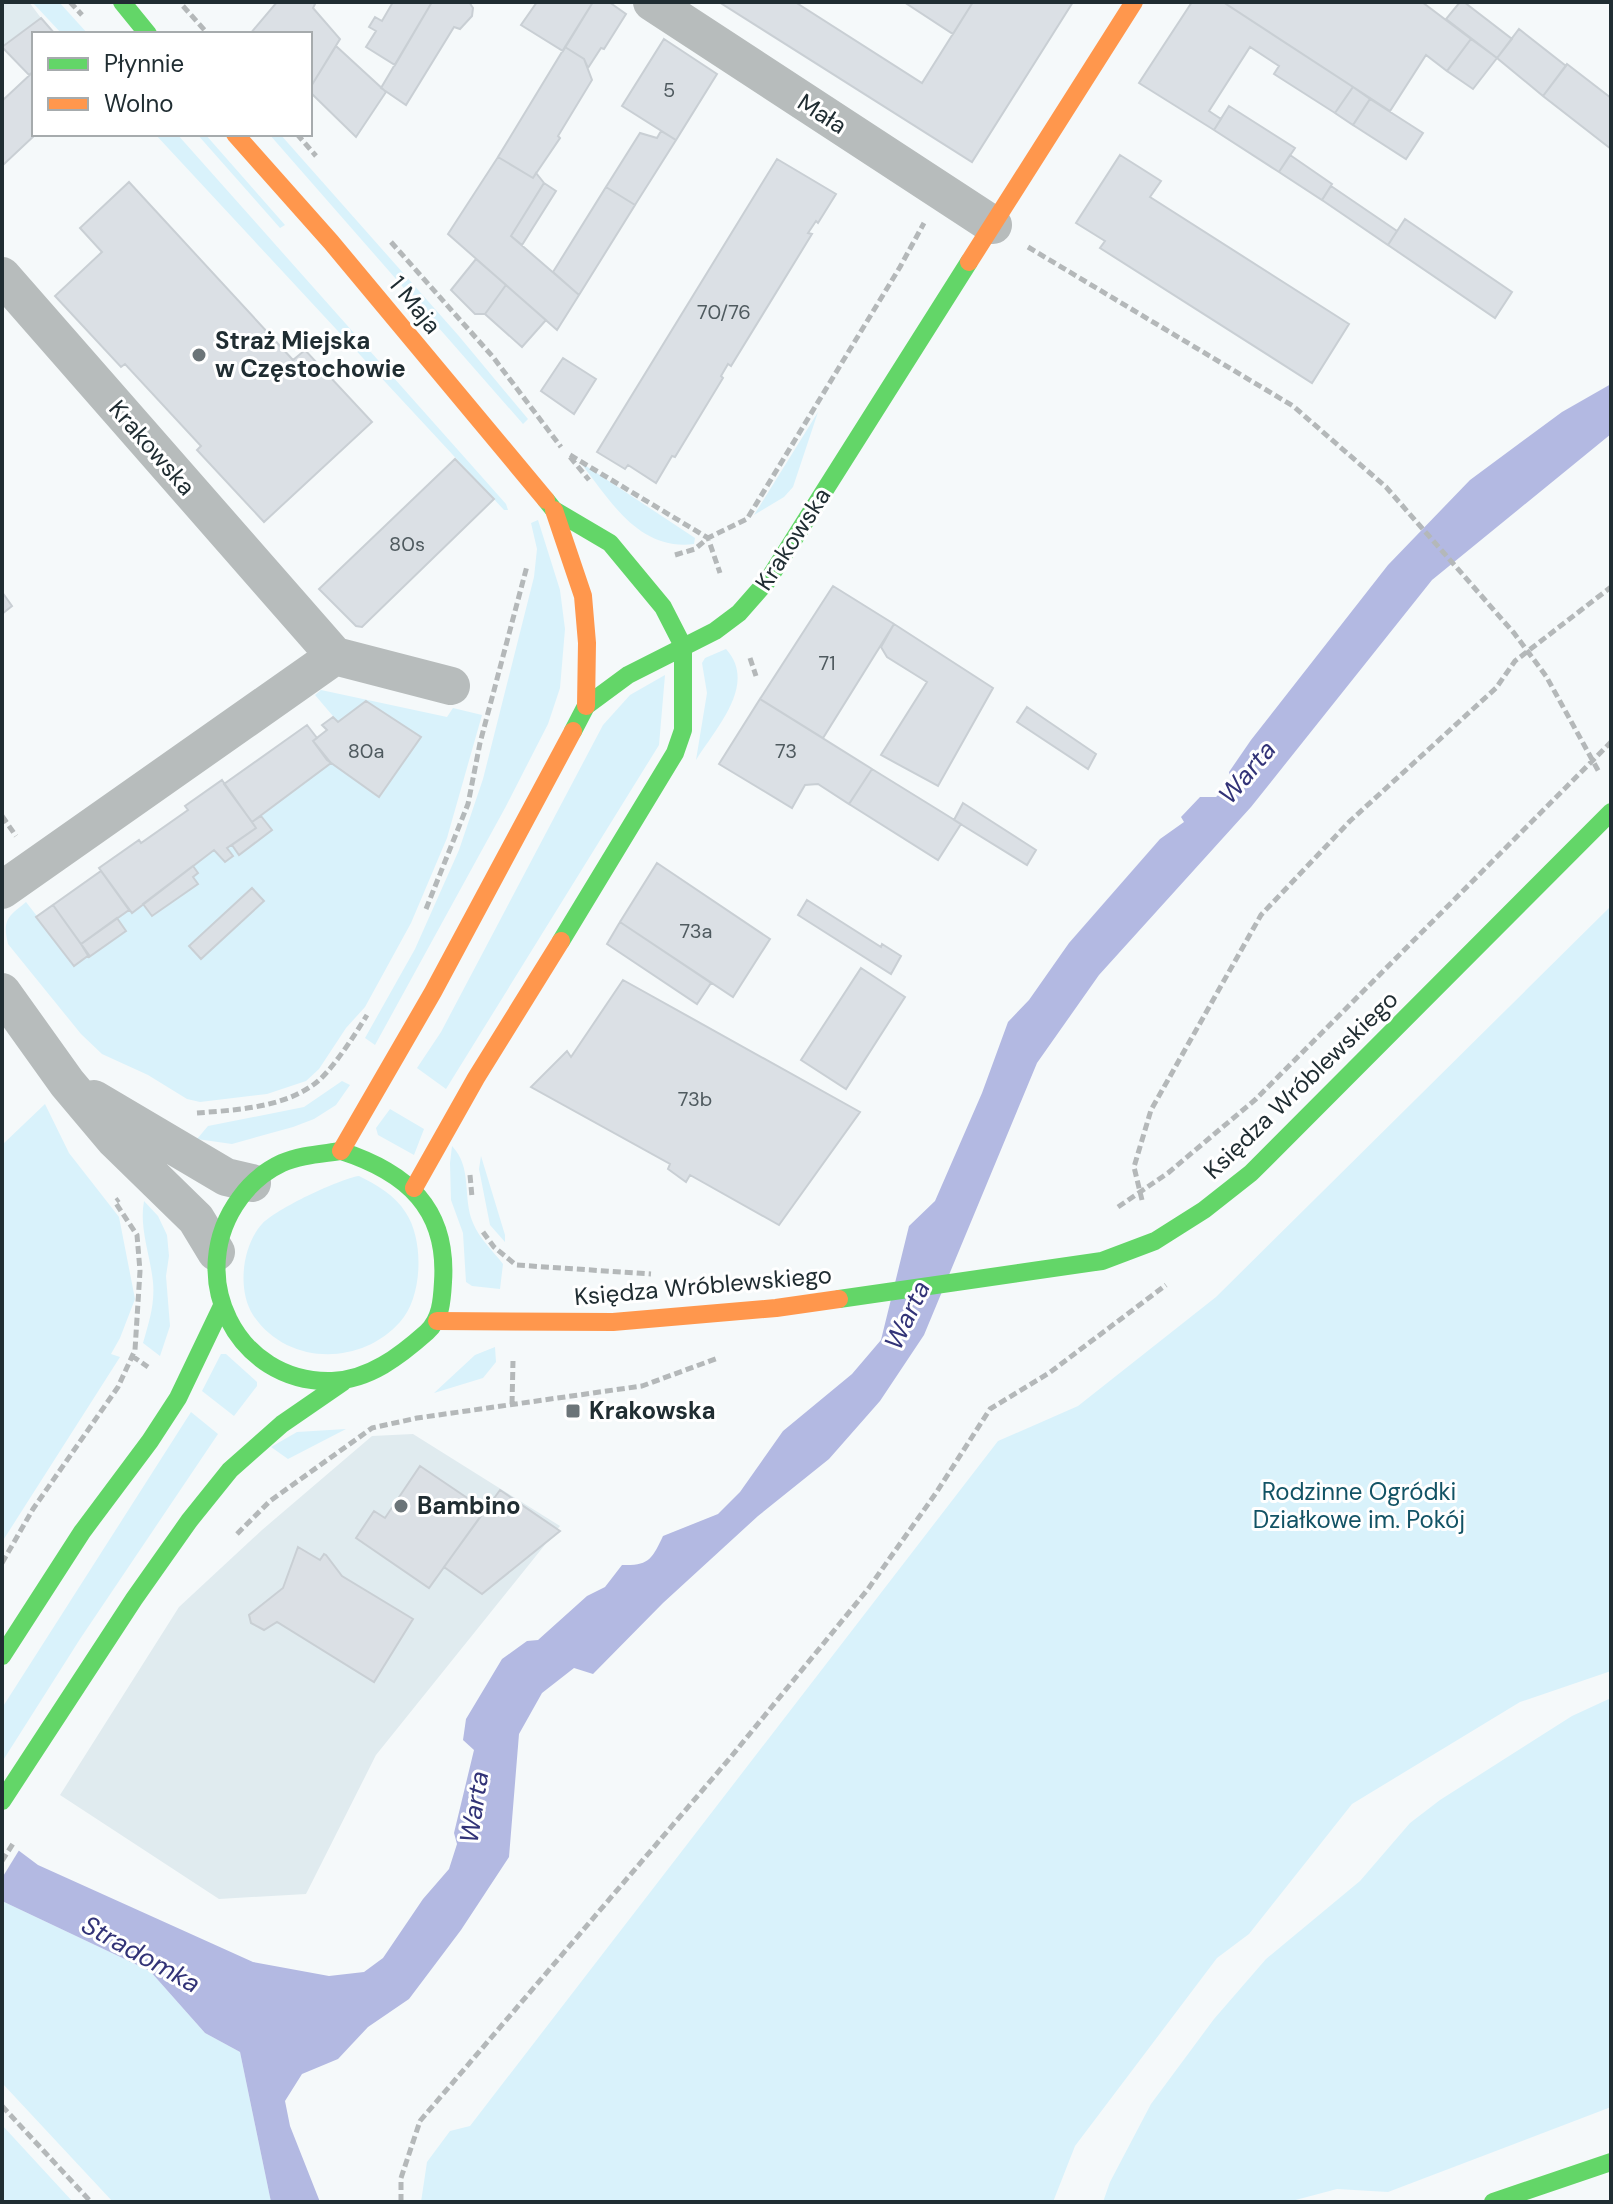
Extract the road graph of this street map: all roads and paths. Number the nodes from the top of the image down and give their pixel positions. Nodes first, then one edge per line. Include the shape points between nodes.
1 (122, 2) edge
2 (180, 2) edge
3 (652, 2) edge
4 (1134, 2) edge
5 (146, 32) edge
6 (206, 32) edge
7 (237, 136) edge
8 (299, 136) edge
9 (317, 157) dead end
10 (945, 194) junction
11 (993, 225) junction
12 (387, 238) dead end
13 (2, 276) edge
14 (554, 510) junction
15 (528, 563) dead end
16 (1611, 587) edge
17 (683, 646) junction
18 (1527, 651) junction
19 (335, 656) junction
20 (451, 686) dead end
21 (586, 706) junction
22 (1611, 742) edge
23 (1593, 760) junction
24 (1605, 781) dead end
25 (1611, 812) edge
26 (2, 890) edge
27 (422, 919) dead end
28 (2, 992) edge
29 (371, 1008) dead end
30 (341, 1151) junction
31 (159, 1158) junction
32 (469, 1169) dead end
33 (252, 1183) junction
34 (414, 1188) junction
35 (1140, 1192) junction
36 (474, 1210) dead end
37 (1113, 1210) dead end
38 (476, 1222) dead end
39 (1155, 1241) junction
40 (216, 1252) junction
41 (656, 1274) dead end
42 (222, 1306) junction
43 (437, 1321) junction
44 (721, 1357) dead end
45 (343, 1382) junction
46 (236, 1535) dead end
47 (2, 1563) edge
48 (2, 1656) edge
49 (2, 1801) edge
50 (2, 2106) edge
51 (1611, 2162) edge
52 (91, 2202) edge
53 (401, 2202) edge
54 (1493, 2202) edge

1 - 5 main road
2 - 6 path
3 - 10 street, Mała
4 - 11 main road, Krakowska
7 - 14 main road, 1 Maja
8 - 9 path
10 - 11 street, Mała
10 - 12 path via 747,519 708,538 564,452 493,357
11 - 17 main road, Krakowska via 768,580 739,613
11 - 18 path via 1293,406 1386,487
13 - 19 street, Krakowska
14 - 17 main road, 1 Maja via 610,543 663,607
14 - 21 main road, 1 Maja via 579,583
15 - 27 path via 468,804
16 - 18 path
17 - 21 main road, Krakowska via 628,675
17 - 34 main road, 1 Maja via 683,730 675,753 447,1124
18 - 23 path
18 - 35 path via 1496,688 1350,821 1261,915 1151,1110 1134,1167
19 - 20 street
19 - 26 street
21 - 30 main road, Krakowska
22 - 23 path
23 - 24 path
23 - 35 path via 1256,1099
25 - 39 main road, Księdza Wróblewskiego via 1251,1173
28 - 31 street via 67,1083
29 - 31 path via 315,1085 284,1101 192,1114
30 - 33 main road via 298,1157
30 - 34 main road via 385,1166
31 - 33 street
31 - 40 street
31 - 47 path via 115,1202 137,1235 135,1350 118,1387
32 - 36 path
33 - 40 main road via 230,1210
34 - 43 main road via 433,1215 443,1247
35 - 37 path
35 - 39 path
38 - 41 path via 516,1265
39 - 43 main road, Księdza Wróblewskiego via 1102,1261 776,1308 613,1322
39 - 53 path via 1169,1283 1049,1373 990,1409 868,1589 420,2121 401,2178
40 - 42 main road
42 - 45 main road via 236,1334 257,1356 283,1372
42 - 48 main road via 178,1398
43 - 45 main road via 396,1361
44 - 46 path via 642,1386 372,1428 270,1501
45 - 49 main road via 282,1424 230,1470 152,1573
50 - 52 path
51 - 54 main road

